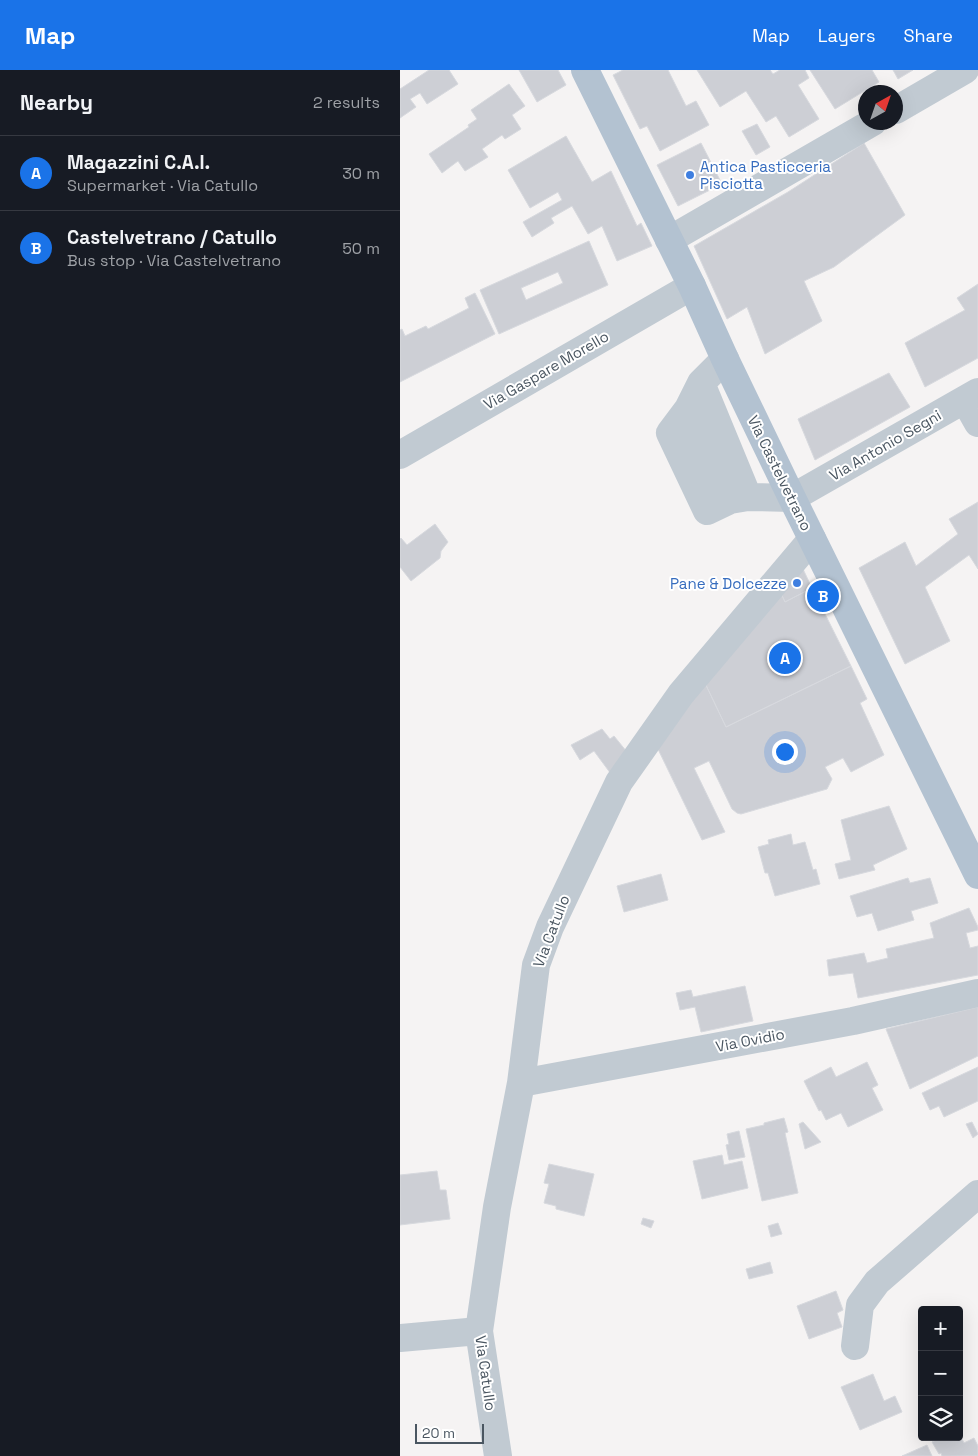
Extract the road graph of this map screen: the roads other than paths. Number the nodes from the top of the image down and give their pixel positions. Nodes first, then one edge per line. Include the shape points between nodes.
1 (965, 70) edge
2 (587, 71) edge
3 (903, 106) edge
4 (859, 130) edge
5 (669, 240) junction
6 (692, 286) junction
7 (725, 359) junction
8 (701, 383) junction
9 (972, 396) edge
10 (978, 423) edge
11 (400, 455) edge
12 (792, 498) junction
13 (739, 499) junction
14 (812, 539) junction
15 (978, 875) edge
16 (978, 993) edge
17 (521, 1083) junction
18 (978, 1194) edge
19 (479, 1331) junction
20 (400, 1338) edge
21 (855, 1346) dead end
22 (498, 1456) edge

1 - 3 street
2 - 5 main road, Via Castelvetrano
4 - 5 street
5 - 6 main road, Via Castelvetrano
6 - 7 main road, Via Castelvetrano
6 - 11 street, Via Gaspare Morello
7 - 8 street
7 - 12 main road, Via Castelvetrano
8 - 13 street
8 - 13 street via 688,409 670,433 707,511
9 - 10 street
9 - 12 street, Via Antonio Segni
12 - 13 street
12 - 14 main road, Via Castelvetrano
14 - 15 main road, Via Castelvetrano
14 - 17 street, Via Catullo via 681,694 619,782 550,927 536,964
16 - 17 street, Via Ovidio via 853,1021
17 - 19 street, Via Catullo via 497,1207
18 - 21 street via 877,1282 860,1305
19 - 20 street
19 - 22 street, Via Catullo

